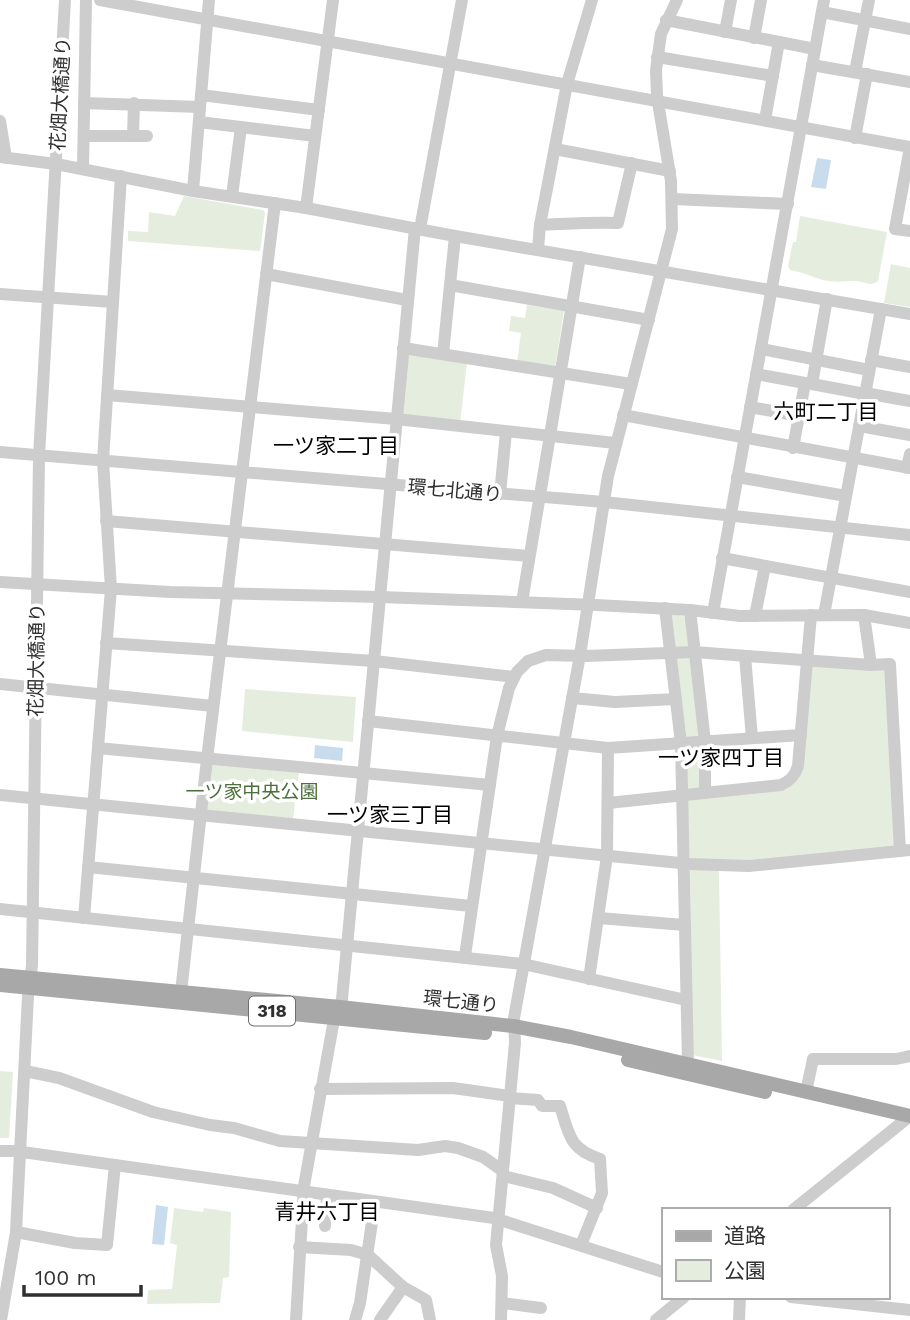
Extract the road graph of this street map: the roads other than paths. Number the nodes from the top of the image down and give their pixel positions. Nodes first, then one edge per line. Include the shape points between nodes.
1 (65, 0) edge
2 (86, 0) edge
3 (100, 0) edge
4 (209, 0) edge
5 (333, 0) edge
6 (462, 0) edge
7 (592, 0) edge
8 (677, 0) edge
9 (731, 0) edge
10 (761, 0) edge
11 (869, 0) edge
12 (823, 6) edge
13 (208, 20) junction
14 (666, 20) junction
15 (865, 20) junction
16 (910, 29) edge
17 (725, 32) junction
18 (754, 38) junction
19 (327, 42) junction
20 (779, 42) junction
21 (815, 49) junction
22 (657, 57) junction
23 (450, 64) junction
24 (812, 65) junction
25 (861, 73) junction
26 (773, 76) junction
27 (910, 82) edge
28 (567, 84) junction
29 (201, 101) junction
30 (659, 102) junction
31 (84, 103) junction
32 (134, 103) junction
33 (319, 110) junction
34 (765, 120) junction
35 (0, 121) edge
36 (199, 122) junction
37 (241, 127) junction
38 (802, 127) junction
39 (84, 136) junction
40 (133, 136) junction
41 (147, 136) dead end
42 (315, 136) junction
43 (855, 138) junction
44 (910, 148) edge
45 (555, 149) junction
46 (2, 159) edge
47 (632, 163) junction
48 (56, 164) junction
49 (83, 169) junction
50 (670, 171) junction
51 (121, 176) junction
52 (193, 191) junction
53 (232, 197) junction
54 (673, 199) junction
55 (275, 203) junction
56 (788, 204) junction
57 (306, 208) junction
58 (540, 225) junction
59 (418, 229) junction
60 (910, 231) edge
61 (456, 236) junction
62 (538, 249) junction
63 (580, 257) junction
64 (662, 272) junction
65 (266, 274) junction
66 (450, 285) junction
67 (771, 290) junction
68 (0, 294) edge
69 (48, 297) junction
70 (827, 299) junction
71 (407, 300) junction
72 (113, 302) junction
73 (572, 307) junction
74 (881, 309) junction
75 (910, 314) edge
76 (649, 320) junction
77 (403, 348) junction
78 (761, 349) junction
79 (443, 354) junction
80 (816, 360) junction
81 (870, 365) junction
82 (910, 367) edge
83 (560, 372) junction
84 (756, 374) junction
85 (632, 384) junction
86 (808, 384) junction
87 (865, 393) junction
88 (107, 395) junction
89 (910, 401) edge
90 (250, 406) junction
91 (750, 407) junction
92 (623, 415) junction
93 (799, 416) junction
94 (396, 419) junction
95 (859, 426) junction
96 (506, 432) junction
97 (910, 435) edge
98 (550, 438) junction
99 (744, 438) junction
100 (615, 443) junction
101 (793, 447) junction
102 (0, 452) edge
103 (910, 454) edge
104 (39, 456) junction
105 (853, 459) junction
106 (103, 461) junction
107 (909, 468) edge
108 (242, 472) junction
109 (737, 477) junction
110 (390, 485) junction
111 (500, 494) junction
112 (846, 496) junction
113 (539, 497) junction
114 (604, 502) junction
115 (730, 516) junction
116 (106, 521) junction
117 (840, 528) junction
118 (234, 532) junction
119 (910, 535) edge
120 (385, 544) junction
121 (529, 556) junction
122 (722, 558) junction
123 (765, 566) junction
124 (831, 577) junction
125 (0, 582) edge
126 (37, 585) junction
127 (111, 589) junction
128 (910, 592) edge
129 (227, 593) junction
130 (380, 597) junction
131 (522, 602) junction
132 (588, 605) junction
133 (665, 608) junction
134 (690, 610) junction
135 (713, 613) junction
136 (818, 615) junction
137 (864, 615) junction
138 (755, 616) junction
139 (910, 623) edge
140 (106, 642) junction
141 (220, 650) junction
142 (694, 652) junction
143 (670, 653) junction
144 (580, 655) junction
145 (745, 656) junction
146 (374, 661) junction
147 (807, 661) junction
148 (871, 665) junction
149 (514, 677) junction
150 (0, 684) edge
151 (35, 688) junction
152 (102, 694) junction
153 (572, 698) junction
154 (676, 699) junction
155 (213, 706) junction
156 (368, 721) junction
157 (801, 735) junction
158 (497, 736) junction
159 (752, 738) junction
160 (705, 742) junction
161 (563, 743) junction
162 (681, 743) junction
163 (98, 748) junction
164 (608, 748) junction
165 (206, 758) junction
166 (363, 774) junction
167 (490, 785) junction
168 (705, 793) junction
169 (0, 795) edge
170 (682, 796) junction
171 (34, 799) junction
172 (608, 803) junction
173 (93, 806) junction
174 (200, 815) junction
175 (358, 831) junction
176 (480, 844) junction
177 (544, 850) junction
178 (905, 850) edge
179 (607, 856) junction
180 (685, 863) junction
181 (88, 867) junction
182 (193, 877) junction
183 (352, 895) junction
184 (471, 906) junction
185 (0, 909) edge
186 (33, 912) junction
187 (84, 918) junction
188 (599, 918) junction
189 (684, 925) junction
190 (187, 928) junction
191 (347, 946) junction
192 (465, 956) junction
193 (523, 964) junction
194 (0, 975) edge
195 (589, 979) junction
196 (30, 983) junction
197 (0, 985) edge
198 (181, 992) junction
199 (686, 1000) junction
200 (338, 1012) junction
201 (513, 1031) junction
202 (910, 1056) edge
203 (688, 1064) junction
204 (24, 1071) junction
205 (320, 1089) junction
206 (806, 1092) junction
207 (510, 1097) junction
208 (908, 1119) edge
209 (311, 1144) junction
210 (0, 1151) edge
211 (20, 1152) junction
212 (115, 1166) junction
213 (503, 1173) junction
214 (303, 1192) junction
215 (327, 1195) junction
216 (375, 1202) junction
217 (597, 1208) junction
218 (796, 1208) edge
219 (499, 1219) junction
220 (325, 1226) dead end
221 (16, 1232) junction
222 (581, 1245) junction
223 (299, 1247) junction
224 (368, 1255) junction
225 (662, 1272) edge
226 (403, 1287) junction
227 (682, 1299) edge
228 (740, 1299) edge
229 (809, 1299) edge
230 (502, 1303) junction
231 (541, 1308) dead end
232 (910, 1310) edge
233 (1, 1320) edge
234 (296, 1320) edge
235 (355, 1320) edge
236 (380, 1320) edge
237 (430, 1320) edge
238 (501, 1320) edge
239 (656, 1320) edge
240 (739, 1320) edge

1 - 48 street, 花畑大橋通り
2 - 31 street
3 - 13 street
4 - 13 street
5 - 19 street
6 - 23 street
7 - 28 street
8 - 14 street
9 - 17 street
10 - 18 street
11 - 15 street
12 - 15 street
12 - 21 street
13 - 19 street
13 - 29 street
14 - 17 street
14 - 22 street
15 - 16 street
15 - 25 street
17 - 18 street
18 - 20 street
19 - 23 street
19 - 33 street
20 - 21 street
20 - 26 street
21 - 24 street
22 - 26 street
22 - 30 street
23 - 28 street
23 - 59 street
24 - 25 street
24 - 38 street
25 - 27 street
25 - 43 street
26 - 34 street
28 - 30 street
28 - 45 street
29 - 32 street
29 - 33 street
29 - 36 street
30 - 34 street
30 - 50 street
31 - 32 street
31 - 39 street
32 - 40 street
33 - 42 street
34 - 38 street
35 - 46 street
36 - 37 street
36 - 52 street
37 - 42 street
37 - 53 street
38 - 43 street
38 - 56 street
39 - 40 street
39 - 49 street
40 - 41 street
42 - 57 street
43 - 44 street
44 - 60 street via 895,229
45 - 47 street
45 - 58 street
46 - 48 street
47 - 50 street
47 - 58 street via 618,223
48 - 49 street
48 - 69 street, 花畑大橋通り
49 - 51 street
50 - 54 street
51 - 52 street
51 - 72 street
52 - 53 street
53 - 55 street
54 - 56 street
54 - 64 street
55 - 57 street
55 - 65 street
56 - 67 street
57 - 59 street
58 - 62 street
59 - 61 street
59 - 71 street
61 - 62 street
61 - 66 street
62 - 63 street
63 - 64 street
63 - 73 street
64 - 67 street
64 - 76 street
65 - 71 street
65 - 90 street
66 - 73 street
66 - 79 street
67 - 70 street
67 - 78 street
68 - 69 street
69 - 72 street
69 - 104 street, 花畑大橋通り
70 - 74 street
70 - 80 street
71 - 77 street
72 - 88 street
73 - 76 street
73 - 83 street
74 - 75 street
74 - 81 street
76 - 85 street
77 - 79 street
77 - 94 street
78 - 80 street
78 - 84 street
79 - 83 street
80 - 81 street
80 - 86 street
81 - 82 street
81 - 87 street
83 - 85 street
83 - 98 street
84 - 86 street
84 - 91 street
85 - 92 street
86 - 87 street
86 - 93 street
87 - 89 street
87 - 95 street
88 - 90 street
88 - 106 street
90 - 94 street
90 - 108 street
91 - 93 street
91 - 99 street
92 - 99 street
92 - 100 street
93 - 101 street
94 - 96 street
94 - 110 street
95 - 97 street
95 - 105 street
96 - 98 street
96 - 111 street
98 - 100 street
98 - 113 street
99 - 101 street
99 - 109 street
100 - 114 street
101 - 105 street
102 - 104 street, 環七北通り
103 - 107 street
104 - 106 street, 環七北通り
104 - 126 street, 花畑大橋通り
105 - 107 street
105 - 112 street
106 - 108 street, 環七北通り
106 - 116 street
108 - 110 street, 環七北通り
108 - 118 street
109 - 112 street
109 - 115 street
110 - 111 street, 環七北通り
110 - 120 street
111 - 113 street, 環七北通り
112 - 117 street
113 - 114 street, 環七北通り
113 - 121 street
114 - 115 street, 環七北通り
114 - 132 street
115 - 117 street, 環七北通り
115 - 122 street
116 - 118 street
116 - 127 street
117 - 119 street, 環七北通り
117 - 124 street
118 - 120 street
118 - 129 street
120 - 121 street
120 - 130 street
121 - 131 street
122 - 123 street
122 - 135 street
123 - 124 street
123 - 138 street
124 - 128 street
124 - 136 street
125 - 126 street
126 - 127 street
126 - 151 street, 花畑大橋通り
127 - 129 street
127 - 140 street
129 - 130 street
129 - 141 street
130 - 131 street
130 - 146 street
131 - 132 street
132 - 133 street
132 - 144 street
133 - 134 street
133 - 143 street
134 - 135 street
134 - 142 street
135 - 138 street
136 - 137 street
136 - 138 street
136 - 147 street
137 - 139 street
137 - 148 street
140 - 141 street
140 - 152 street
141 - 146 street
141 - 155 street
142 - 143 street
142 - 145 street
142 - 160 street
143 - 144 street
143 - 154 street
144 - 149 street via 537,657
144 - 153 street
145 - 147 street
145 - 159 street
146 - 149 street
146 - 156 street
147 - 148 street
147 - 157 street
148 - 178 street via 890,664
149 - 158 street
150 - 151 street
151 - 152 street
151 - 171 street, 花畑大橋通り
152 - 155 street
152 - 163 street
153 - 154 street via 615,702
153 - 161 street
154 - 162 street
155 - 165 street
156 - 158 street
156 - 166 street
157 - 159 street
157 - 168 street via 798,766 788,782
158 - 161 street
158 - 167 street
159 - 160 street
160 - 162 street
160 - 168 street
161 - 164 street
161 - 177 street
162 - 164 street
162 - 170 street
163 - 165 street
163 - 173 street
164 - 172 street
165 - 166 street
165 - 174 street
166 - 167 street
166 - 175 street
167 - 176 street
168 - 170 street
169 - 171 street
170 - 172 street
170 - 180 street
171 - 173 street
171 - 186 street, 花畑大橋通り
172 - 179 street
173 - 174 street
173 - 181 street
174 - 175 street
174 - 182 street
175 - 176 street
175 - 183 street
176 - 177 street
176 - 184 street
177 - 179 street
177 - 193 street
178 - 180 street via 749,866
179 - 180 street
179 - 188 street
180 - 189 street
181 - 182 street
181 - 187 street
182 - 183 street
182 - 190 street
183 - 184 street
183 - 191 street
184 - 192 street
185 - 186 street
186 - 187 street
186 - 196 street, 花畑大橋通り
187 - 190 street
188 - 189 street
188 - 195 street
189 - 199 street
190 - 191 street
190 - 198 street
191 - 192 street
191 - 200 street
192 - 193 street
193 - 195 street
193 - 201 street
194 - 196 main road, 環七通り / 318
195 - 199 street
196 - 197 main road, 環七通り / 318
196 - 198 main road, 環七通り / 318
196 - 200 main road, 環七通り / 318
196 - 204 street, 花畑大橋通り
198 - 200 main road, 環七通り / 318
199 - 203 street
200 - 201 main road, 環七通り / 318
200 - 205 street
201 - 203 main road, 環七通り / 318
201 - 207 street
201 - 208 main road, 環七通り / 318
202 - 206 street via 813,1059
203 - 206 main road, 環七通り / 318
204 - 209 street via 59,1078 153,1112
204 - 211 street, 花畑大橋通り
205 - 207 street via 453,1088
205 - 209 street
206 - 208 main road, 環七通り / 318
207 - 213 street
207 - 217 street via 560,1106 570,1138 581,1153 600,1159 602,1193
208 - 218 street
209 - 213 street via 418,1150 445,1146 483,1157
209 - 214 street
210 - 211 street
211 - 212 street
211 - 221 street, 花畑大橋通り
212 - 214 street
212 - 221 street via 107,1245
213 - 217 street
213 - 219 street
214 - 215 street
214 - 223 street
215 - 216 street
215 - 220 street
216 - 219 street
216 - 224 street
217 - 222 street
219 - 222 street
219 - 230 street via 496,1245
221 - 233 street, 花畑大橋通り
222 - 225 street
223 - 224 street
223 - 234 street
224 - 226 street
224 - 235 street
226 - 236 street
226 - 237 street via 426,1300
227 - 239 street
228 - 240 street
229 - 232 street
230 - 231 street
230 - 238 street

